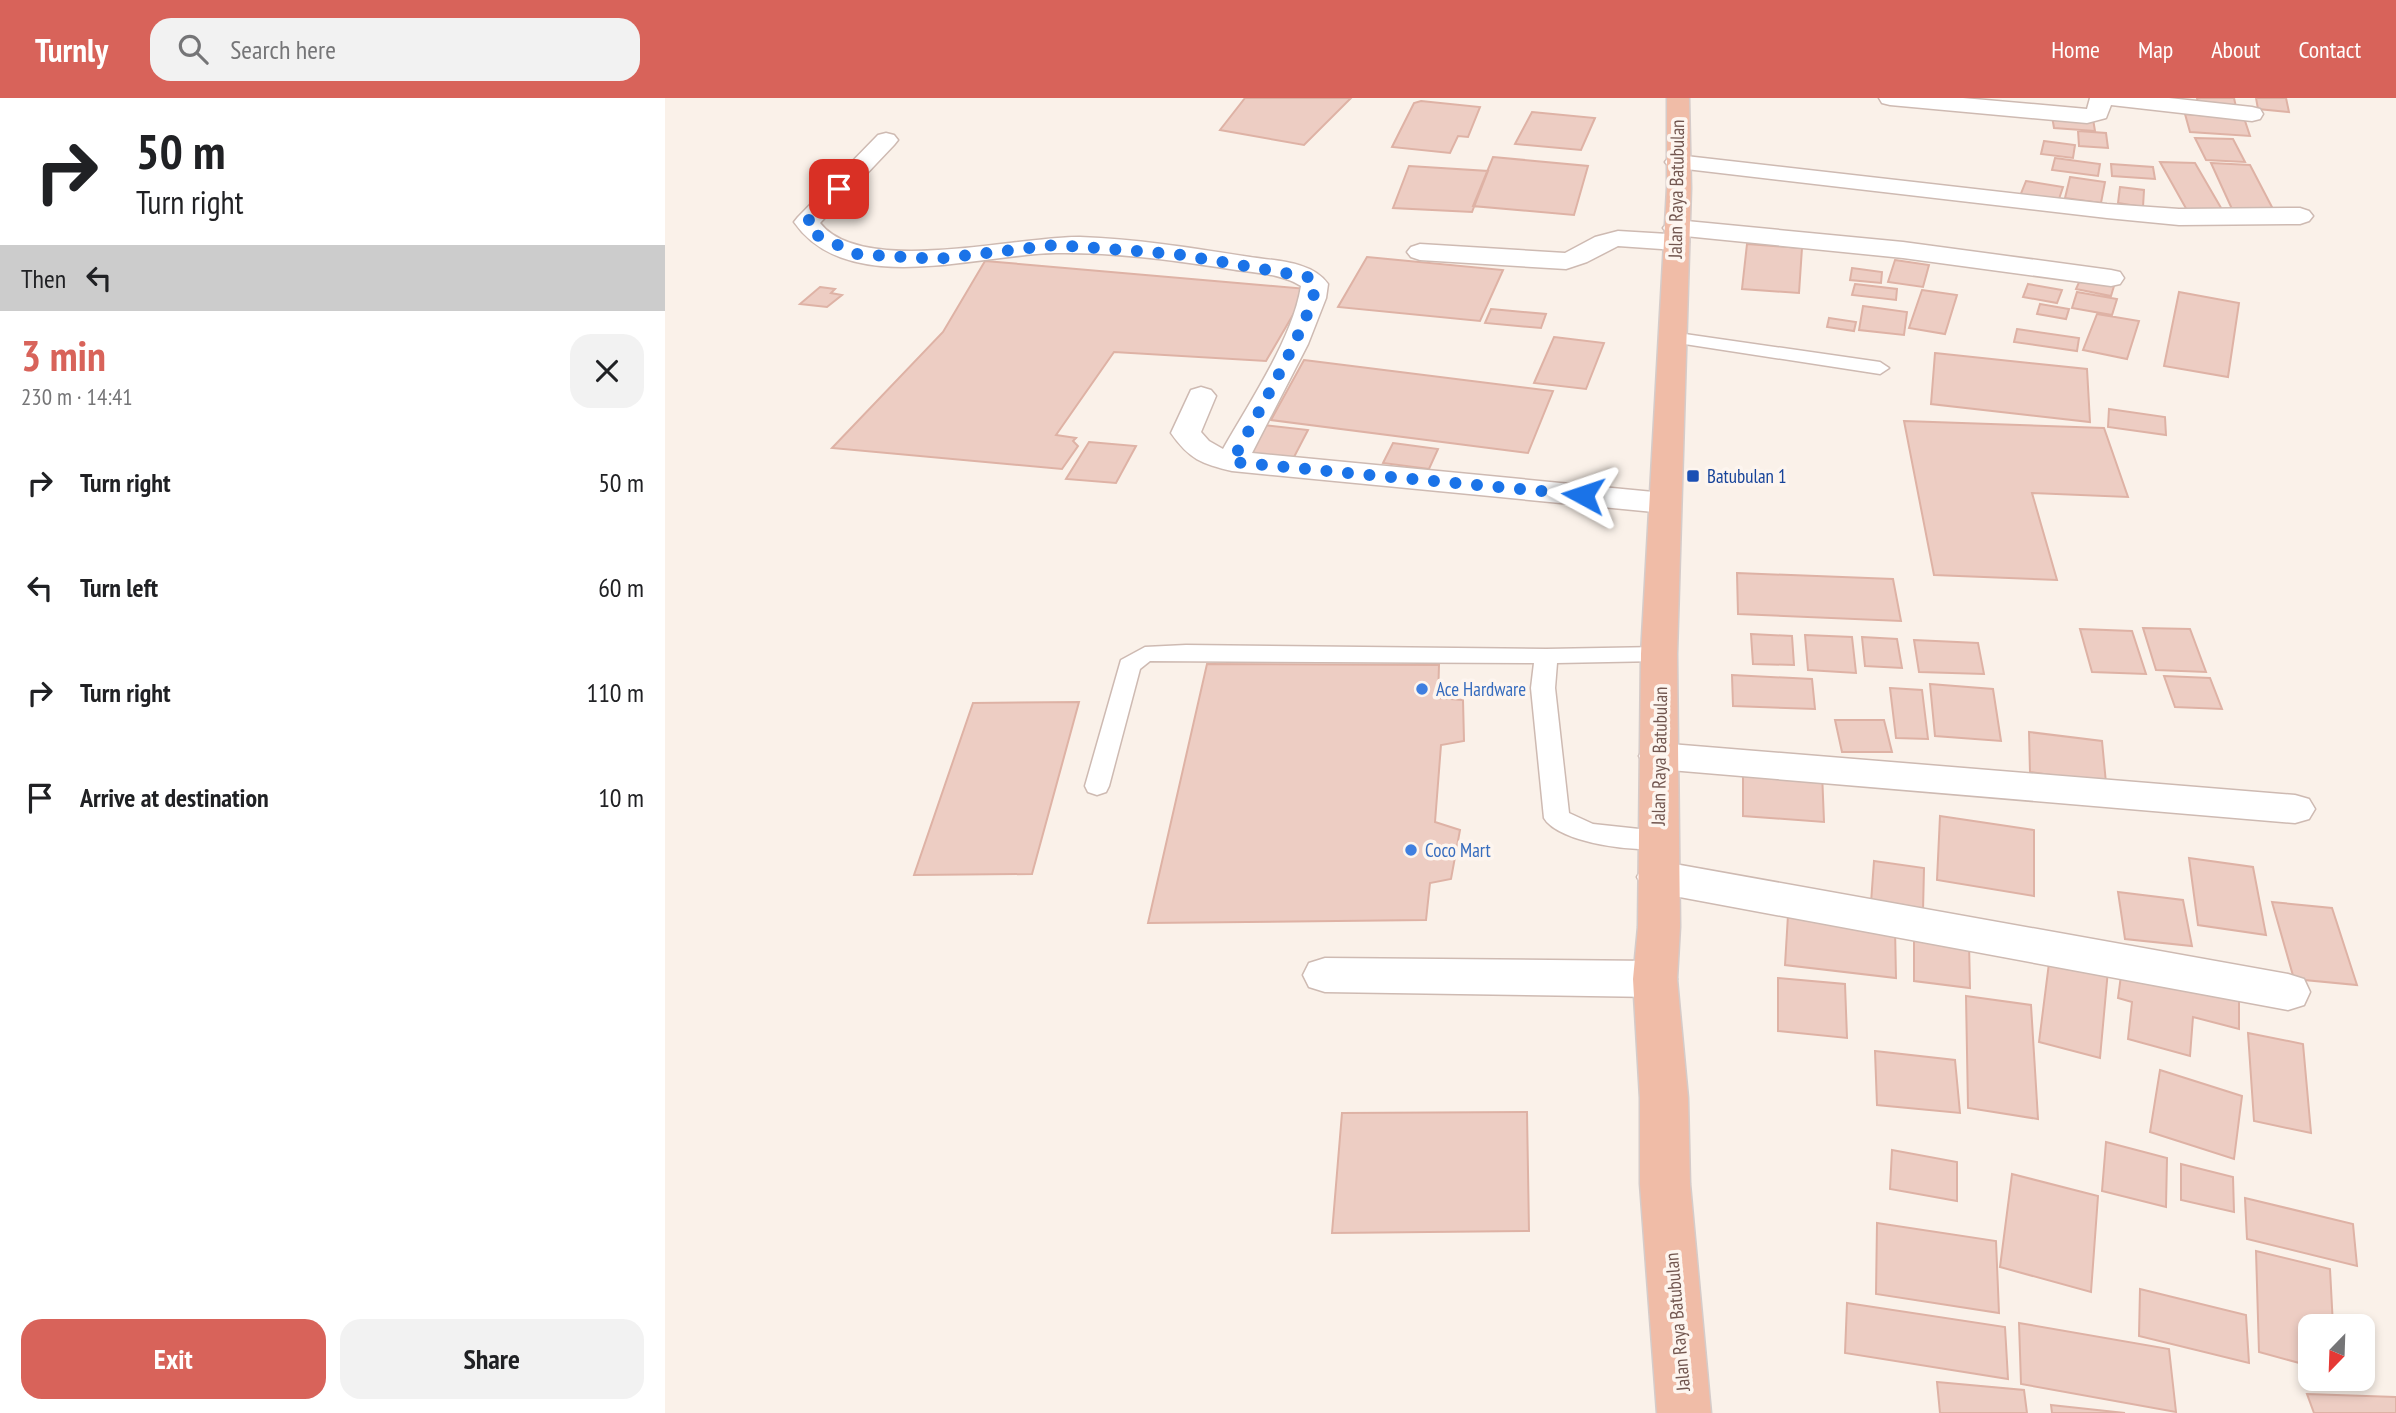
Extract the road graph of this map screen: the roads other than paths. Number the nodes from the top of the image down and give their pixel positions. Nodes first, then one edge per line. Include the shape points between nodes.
1 (1677, 98) edge
2 (1890, 98) edge
3 (2101, 98) edge
4 (2109, 98) edge
5 (2252, 114) dead end
6 (886, 140) dead end
7 (1677, 162) junction
8 (2300, 216) dead end
9 (1676, 235) junction
10 (1420, 252) dead end
11 (2111, 278) dead end
12 (1671, 337) junction
13 (1880, 368) dead end
14 (1201, 396) dead end
15 (1232, 462) junction
16 (1664, 503) junction
17 (1659, 654) junction
18 (1546, 656) junction
19 (1658, 756) junction
20 (1097, 786) dead end
21 (2295, 809) dead end
22 (1658, 859) junction
23 (1325, 975) dead end
24 (1655, 979) junction
25 (2288, 992) dead end
26 (1685, 1413) edge

1 - 7 highway, Jalan Raya Batubulan
2 - 3 street via 2087,116 2098,113
4 - 5 street
6 - 15 street via 807,222 812,233 857,254 936,259 1030,246 1097,247 1168,253 1308,277 1316,291 1306,320
7 - 8 street via 2107,211 2179,217
7 - 9 highway, Jalan Raya Batubulan
9 - 10 street via 1609,240 1566,261
9 - 11 street via 1903,250
9 - 12 highway, Jalan Raya Batubulan
12 - 13 lane
12 - 16 highway, Jalan Raya Batubulan
14 - 15 street via 1186,433 1198,449
15 - 16 street
16 - 17 highway, Jalan Raya Batubulan
17 - 18 lane
17 - 19 highway, Jalan Raya Batubulan
18 - 20 lane via 1145,654 1129,665
18 - 22 lane via 1543,688 1557,818 1571,828
19 - 21 street
19 - 22 highway, Jalan Raya Batubulan
22 - 24 highway, Jalan Raya Batubulan
22 - 25 street
23 - 24 street
24 - 26 highway, Jalan Raya Batubulan via 1665,1184

